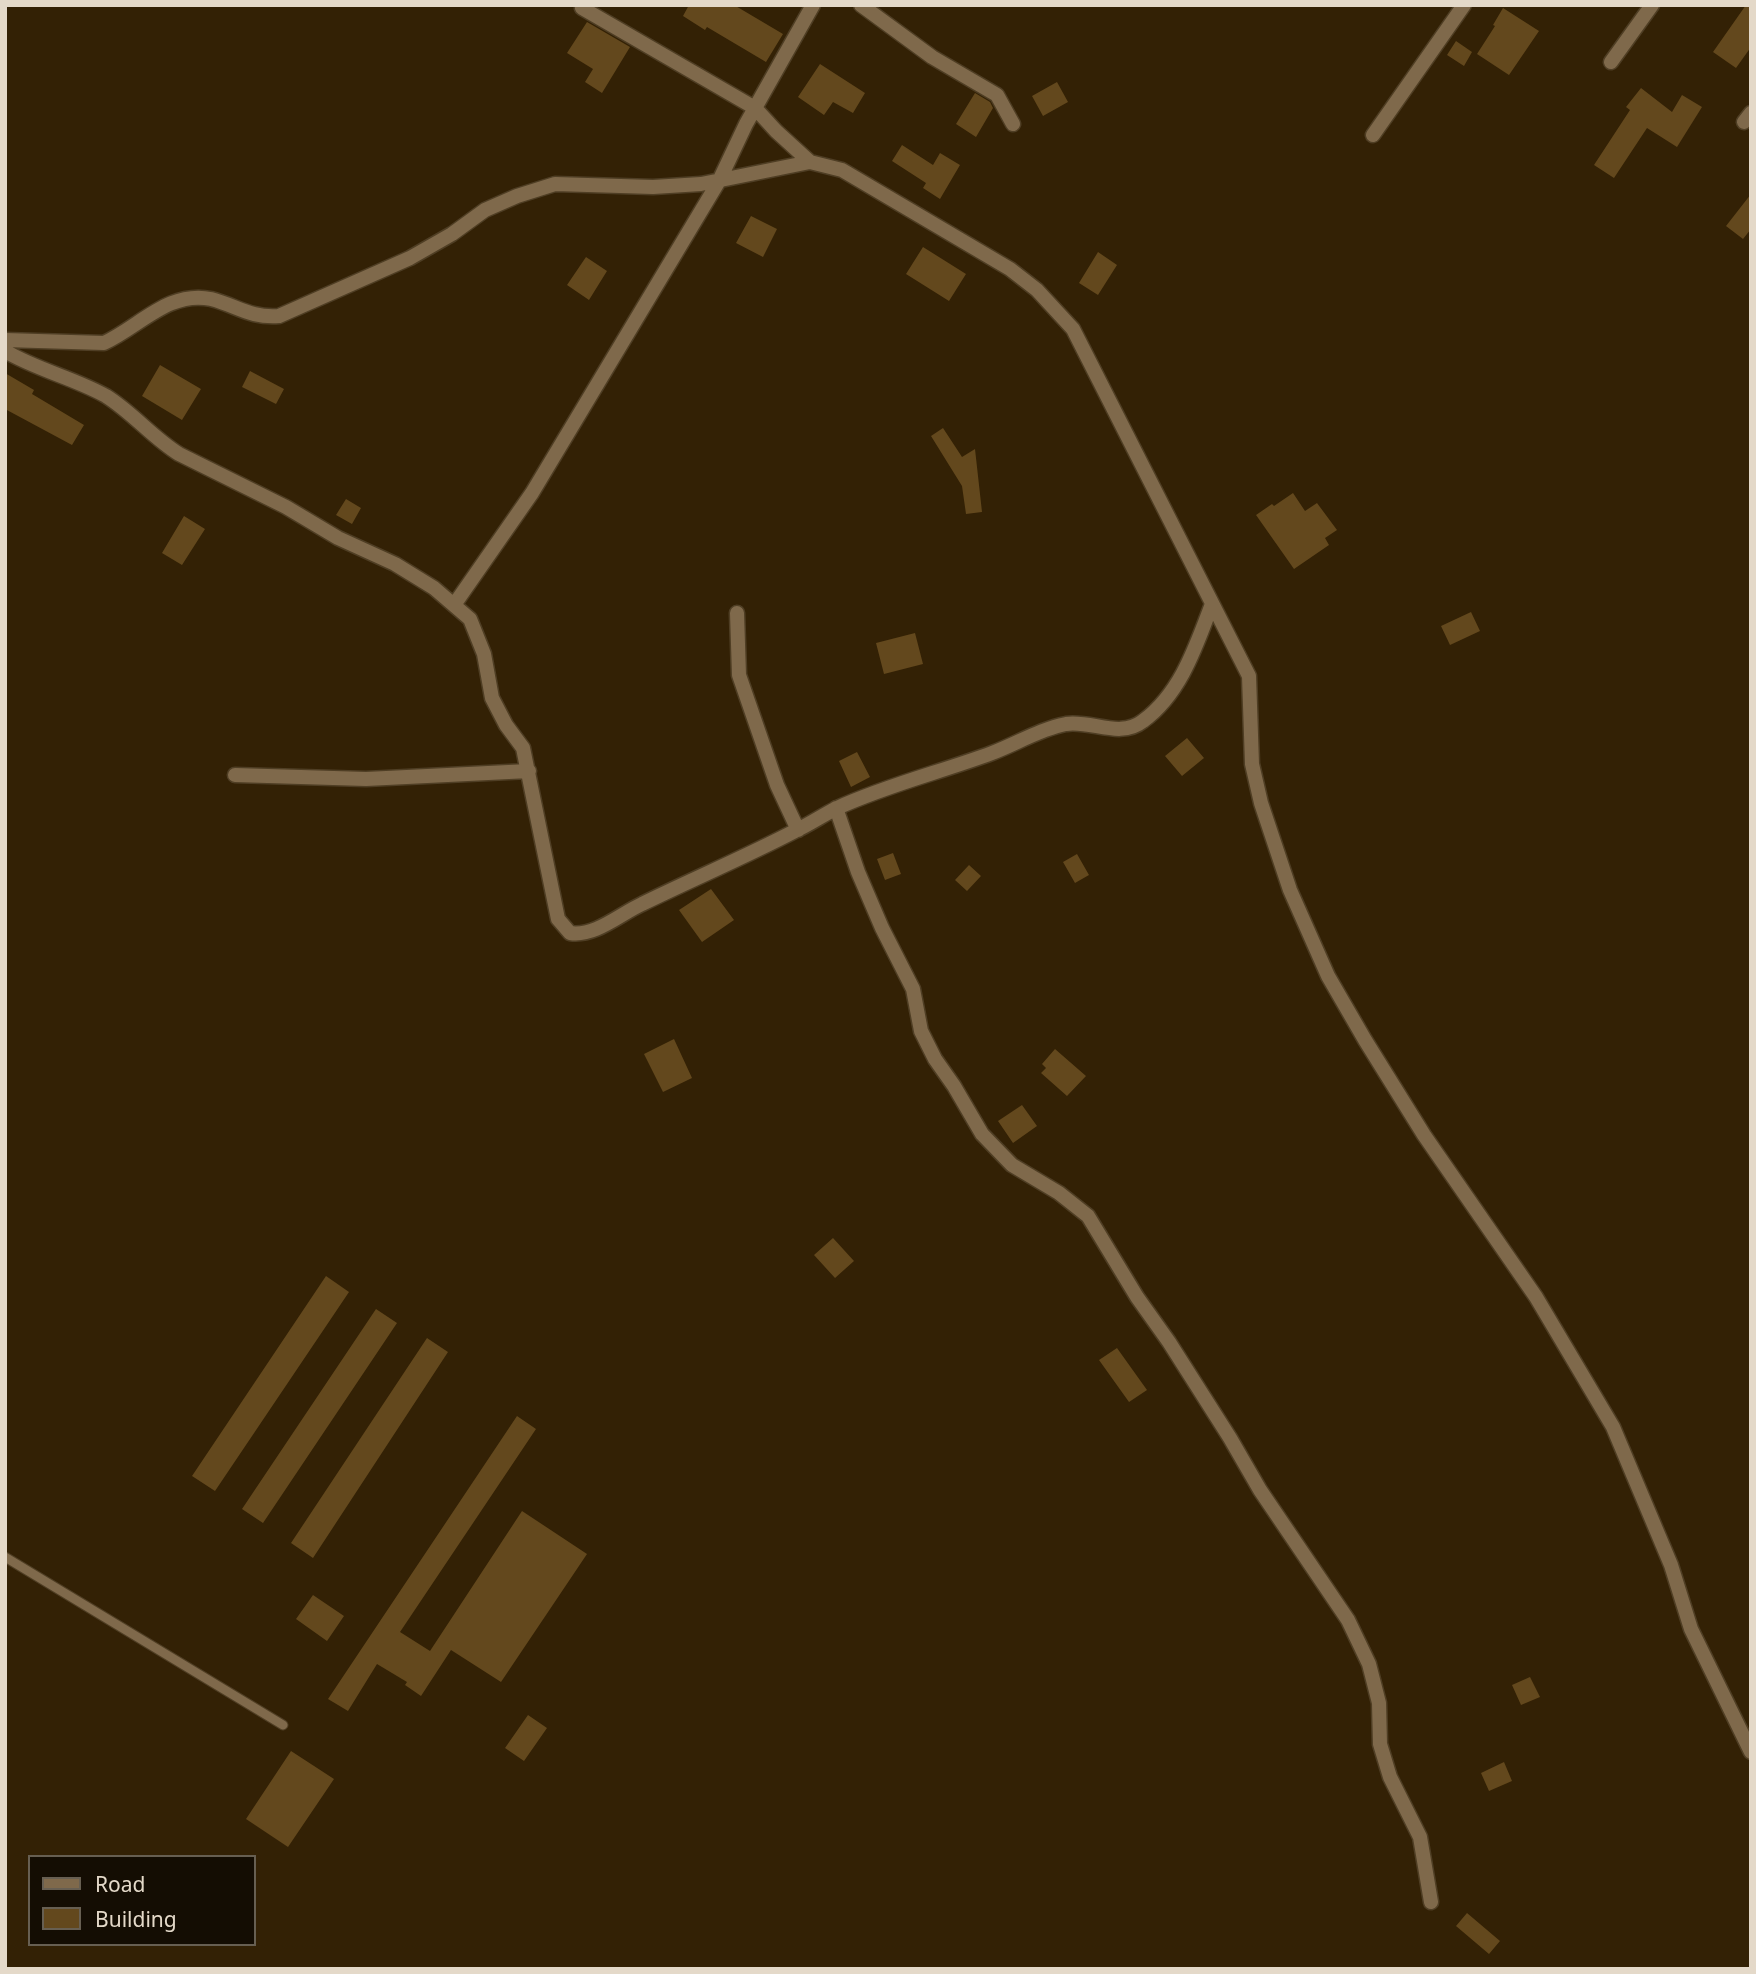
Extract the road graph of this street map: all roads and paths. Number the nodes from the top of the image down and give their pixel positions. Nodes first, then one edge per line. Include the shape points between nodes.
1 (813, 5) edge
2 (861, 5) edge
3 (1464, 5) edge
4 (1652, 5) edge
5 (582, 8) dead end
6 (1611, 62) dead end
7 (755, 108) junction
8 (1013, 124) dead end
9 (1373, 135) dead end
10 (810, 162) junction
11 (719, 181) junction
12 (5, 341) edge
13 (5, 351) edge
14 (1212, 604) junction
15 (454, 605) junction
16 (737, 613) dead end
17 (529, 771) junction
18 (235, 775) dead end
19 (836, 808) junction
20 (798, 830) junction
21 (5, 1557) edge
22 (283, 1725) dead end
23 (1751, 1752) edge
24 (1431, 1902) dead end

1 - 7 street
2 - 8 street via 932,57 997,96
3 - 9 street
4 - 6 street
5 - 7 street
7 - 10 street
7 - 11 street
10 - 11 street
10 - 14 street via 842,170 1010,269 1037,290 1073,330
11 - 12 street via 653,187 555,184 485,210 410,258 279,316 260,317 210,299 186,298 163,306 104,343
11 - 15 street via 532,493
13 - 15 street via 102,394 179,454 395,564
14 - 19 street via 1189,664 1158,708 1141,723 1119,730 1068,724
14 - 23 street via 1249,676 1252,764 1261,803 1290,890 1328,976 1416,1123 1536,1297 1613,1427 1671,1565 1691,1629
15 - 17 street via 470,619 484,654 492,698 523,748
16 - 20 street via 739,674 777,785
17 - 18 street via 366,779
17 - 20 street via 558,919 570,933 582,935
19 - 20 street
19 - 24 street via 858,872 913,989 921,1031 982,1134 1012,1165 1088,1216 1260,1490 1348,1620 1369,1664 1380,1703 1380,1744 1390,1777 1419,1837
21 - 22 lane

